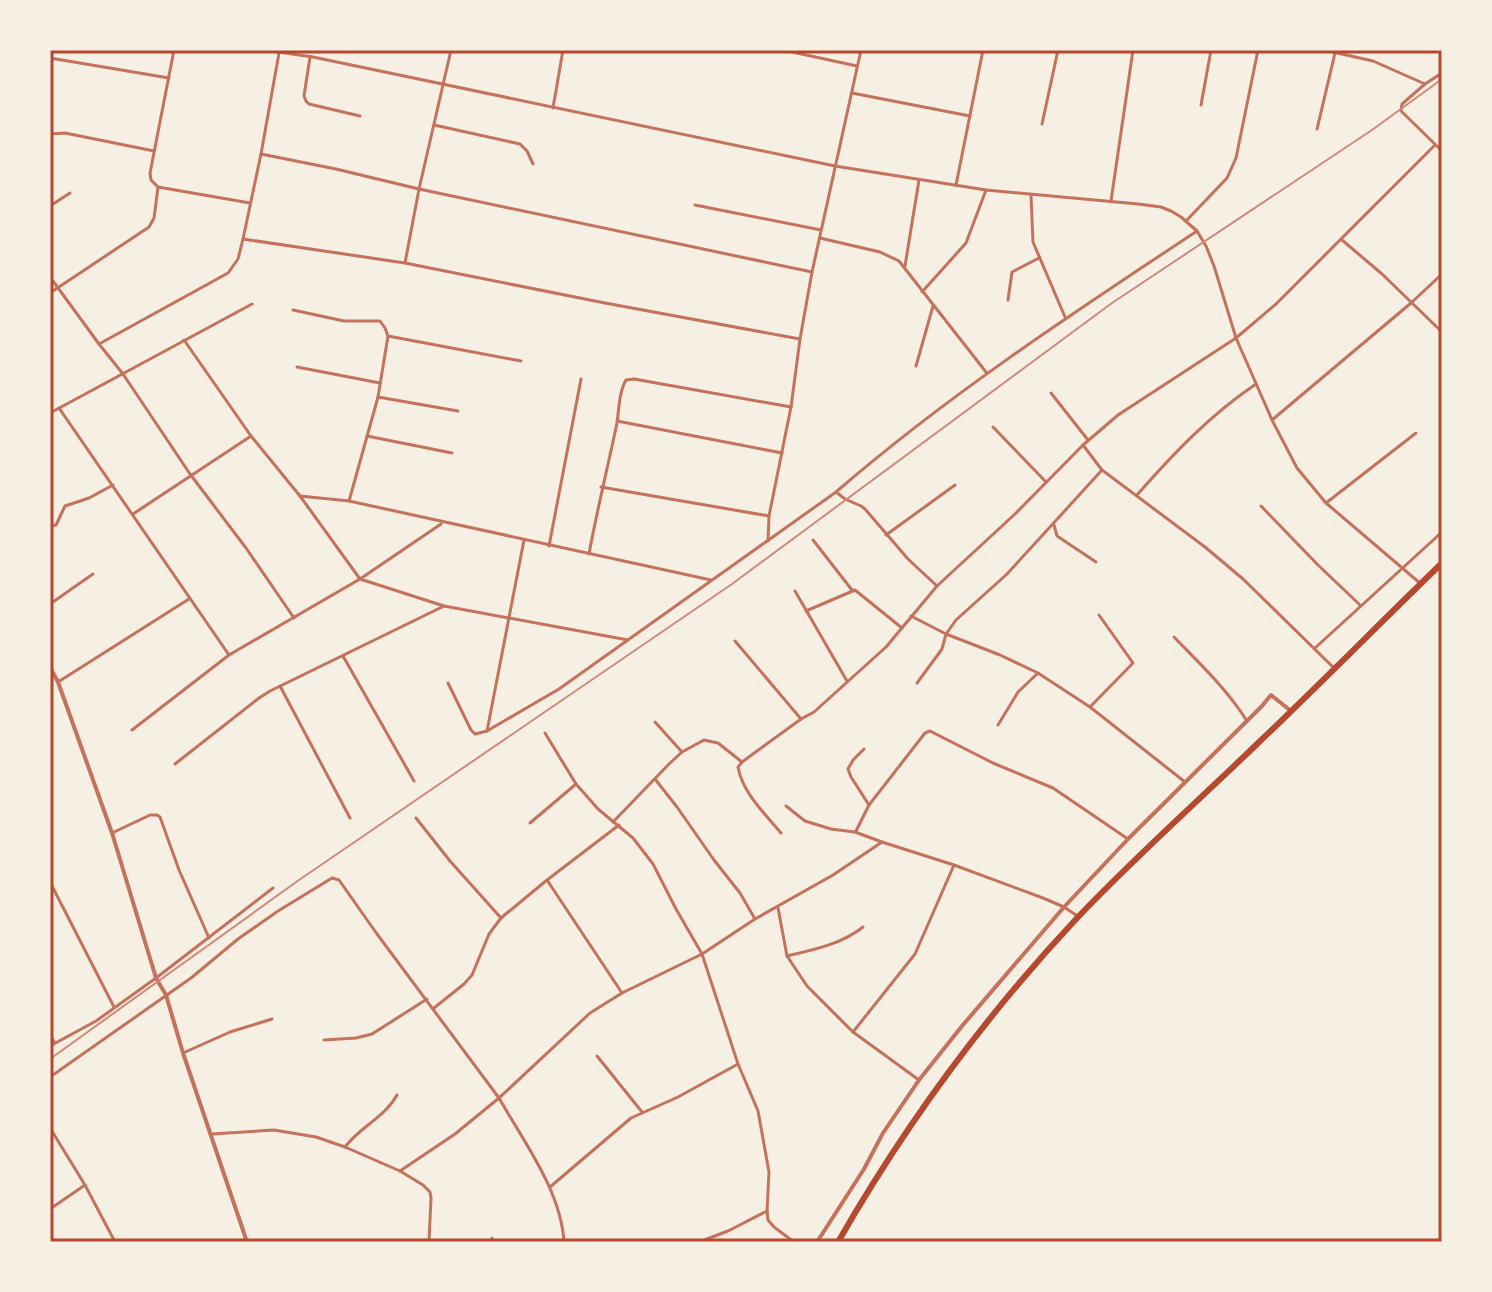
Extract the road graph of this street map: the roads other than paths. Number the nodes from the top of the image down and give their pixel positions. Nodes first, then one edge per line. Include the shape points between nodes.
1 (174, 50) edge
2 (264, 50) edge
3 (315, 50) edge
4 (451, 50) edge
5 (563, 50) edge
6 (783, 50) edge
7 (861, 50) edge
8 (983, 50) edge
9 (1058, 50) edge
10 (1133, 50) edge
11 (1211, 50) edge
12 (1258, 50) edge
13 (1324, 50) edge
14 (279, 53) junction
15 (1335, 53) junction
16 (312, 57) junction
17 (50, 58) edge
18 (857, 66) junction
19 (1442, 73) edge
20 (169, 78) junction
21 (444, 84) junction
22 (1425, 84) junction
23 (851, 93) junction
24 (1201, 105) dead end
25 (553, 108) junction
26 (360, 116) dead end
27 (970, 116) junction
28 (1042, 124) dead end
29 (434, 125) junction
30 (1317, 129) dead end
31 (50, 134) edge
32 (1435, 145) junction
33 (154, 151) junction
34 (1442, 151) edge
35 (261, 154) junction
36 (533, 164) dead end
37 (835, 166) junction
38 (919, 180) junction
39 (956, 185) junction
40 (158, 187) junction
41 (419, 189) junction
42 (986, 190) junction
43 (70, 193) dead end
44 (1031, 196) junction
45 (1111, 201) junction
46 (250, 203) junction
47 (695, 205) dead end
48 (50, 206) edge
49 (1186, 221) junction
50 (821, 230) junction
51 (1197, 231) junction
52 (820, 238) junction
53 (243, 239) junction
54 (1341, 239) junction
55 (1039, 258) junction
56 (405, 263) junction
57 (905, 266) junction
58 (812, 272) junction
59 (1442, 274) edge
60 (50, 277) edge
61 (59, 289) junction
62 (922, 292) junction
63 (50, 293) edge
64 (1008, 300) dead end
65 (1411, 303) junction
66 (252, 304) dead end
67 (933, 306) junction
68 (293, 310) dead end
69 (1065, 318) junction
70 (1442, 332) edge
71 (388, 336) junction
72 (1236, 338) junction
73 (800, 339) junction
74 (184, 340) junction
75 (99, 344) junction
76 (521, 361) dead end
77 (916, 366) dead end
78 (297, 367) dead end
79 (987, 373) junction
80 (123, 374) junction
81 (581, 379) dead end
82 (380, 383) junction
83 (1256, 384) junction
84 (1051, 393) dead end
85 (378, 397) junction
86 (791, 407) junction
87 (59, 408) junction
88 (458, 411) dead end
89 (50, 413) edge
90 (1272, 420) junction
91 (617, 421) junction
92 (993, 427) dead end
93 (1416, 433) dead end
94 (251, 436) junction
95 (367, 436) junction
96 (1088, 440) junction
97 (1083, 445) junction
98 (452, 453) dead end
99 (782, 453) junction
100 (1102, 470) junction
101 (190, 474) junction
102 (1046, 482) junction
103 (113, 485) junction
104 (955, 485) dead end
105 (601, 487) junction
106 (836, 492) junction
107 (1137, 495) junction
108 (300, 496) junction
109 (349, 501) junction
110 (1326, 503) junction
111 (1261, 506) dead end
112 (133, 514) junction
113 (769, 516) junction
114 (443, 523) junction
115 (1054, 525) junction
116 (50, 526) edge
117 (1442, 532) edge
118 (886, 535) junction
119 (524, 540) junction
120 (813, 540) dead end
121 (768, 541) junction
122 (549, 546) junction
123 (589, 554) junction
124 (1096, 562) dead end
125 (1442, 563) edge
126 (1403, 568) junction
127 (93, 574) dead end
128 (360, 579) junction
129 (711, 580) junction
130 (1421, 584) junction
131 (937, 586) junction
132 (852, 590) junction
133 (795, 591) dead end
134 (189, 599) junction
135 (50, 604) edge
136 (1360, 605) junction
137 (444, 606) junction
138 (806, 611) junction
139 (1099, 615) dead end
140 (911, 616) junction
141 (294, 618) junction
142 (508, 619) junction
143 (902, 628) junction
144 (946, 634) junction
145 (1174, 637) dead end
146 (628, 640) junction
147 (735, 641) dead end
148 (1315, 648) junction
149 (229, 655) junction
150 (343, 655) junction
151 (50, 667) edge
152 (1334, 668) junction
153 (1038, 673) junction
154 (847, 681) junction
155 (58, 682) junction
156 (448, 683) dead end
157 (917, 683) dead end
158 (280, 686) junction
159 (1090, 707) junction
160 (1291, 711) junction
161 (801, 719) junction
162 (1247, 721) junction
163 (655, 722) dead end
164 (998, 725) dead end
165 (132, 730) dead end
166 (487, 731) junction
167 (545, 733) dead end
168 (864, 749) dead end
169 (682, 752) junction
170 (742, 762) junction
171 (175, 764) dead end
172 (654, 778) junction
173 (414, 781) dead end
174 (1185, 782) junction
175 (576, 784) junction
176 (869, 805) junction
177 (786, 806) dead end
178 (350, 818) dead end
179 (416, 818) dead end
180 (613, 822) junction
181 (530, 823) dead end
182 (619, 825) junction
183 (855, 832) junction
184 (112, 833) junction
185 (781, 833) dead end
186 (1128, 839) junction
187 (882, 842) junction
188 (954, 865) junction
189 (547, 880) junction
190 (50, 882) edge
191 (273, 888) dead end
192 (778, 907) junction
193 (1064, 907) junction
194 (1079, 917) junction
195 (501, 918) junction
196 (755, 919) junction
197 (863, 927) dead end
198 (209, 938) junction
199 (702, 954) junction
200 (787, 956) junction
201 (156, 978) junction
202 (622, 993) junction
203 (166, 995) junction
204 (427, 999) junction
205 (114, 1007) junction
206 (434, 1008) junction
207 (272, 1019) dead end
208 (853, 1032) junction
209 (50, 1035) edge
210 (324, 1040) dead end
211 (52, 1045) edge
212 (183, 1053) junction
213 (597, 1056) dead end
214 (738, 1064) junction
215 (50, 1077) edge
216 (919, 1080) junction
217 (397, 1095) dead end
218 (499, 1098) junction
219 (642, 1112) junction
220 (50, 1128) edge
221 (212, 1134) junction
222 (345, 1147) junction
223 (400, 1171) junction
224 (85, 1185) junction
225 (550, 1187) junction
226 (50, 1209) edge
227 (767, 1211) junction
228 (115, 1242) edge
229 (247, 1242) edge
230 (429, 1242) edge
231 (564, 1242) edge
232 (699, 1242) edge
233 (794, 1242) edge
234 (817, 1242) edge
235 (838, 1242) edge

1 - 20 street
2 - 14 street
3 - 16 street
4 - 21 street
5 - 25 street
6 - 18 street
7 - 18 street
8 - 27 street
9 - 28 street
10 - 45 street
11 - 24 street
12 - 49 street via 1236,158 1227,178
13 - 15 street
14 - 16 street
14 - 35 street
15 - 22 street via 1373,61
15 - 30 street
16 - 21 street
16 - 26 street via 306,101
17 - 20 street
18 - 23 street
19 - 22 street
20 - 33 street
21 - 25 street
21 - 29 street
22 - 32 street via 1401,111
23 - 27 street
23 - 37 street
25 - 37 street
27 - 39 street
29 - 36 street via 520,144
29 - 41 street
31 - 33 street
32 - 34 street
32 - 54 street
33 - 40 street via 150,177
35 - 41 street
35 - 46 street
37 - 38 street
37 - 50 street
38 - 39 street
38 - 57 street
39 - 42 street
40 - 46 street
40 - 61 street via 149,227
41 - 56 street
41 - 58 street
42 - 44 street
42 - 62 street via 966,243
43 - 48 street
44 - 45 street
44 - 55 street via 1031,232
45 - 49 street via 1161,207
46 - 53 street
47 - 50 street
49 - 51 street
50 - 52 street
51 - 69 street
51 - 72 street
52 - 57 street via 880,252
52 - 58 street
53 - 56 street
53 - 75 street via 228,273
54 - 65 street
54 - 72 street
55 - 64 street via 1012,272
55 - 69 street
56 - 73 street
57 - 62 street
58 - 73 street
59 - 65 street
60 - 61 street
61 - 63 street
61 - 75 street
62 - 67 street
65 - 70 street
65 - 90 street
66 - 74 street
67 - 77 street
67 - 79 street
68 - 71 street via 344,321 380,321
69 - 79 street
71 - 76 street
71 - 82 street
72 - 83 street
72 - 96 street
73 - 86 street
74 - 80 street
74 - 94 street
75 - 80 street
78 - 82 street
79 - 106 street
80 - 87 street
80 - 101 street
81 - 122 street
82 - 85 street
83 - 90 street
83 - 107 street via 1189,438
84 - 96 street
85 - 88 street
85 - 95 street
86 - 91 street via 629,379 622,386
86 - 99 street
87 - 89 street
87 - 103 street
90 - 110 street via 1297,468
91 - 99 street
91 - 105 street
92 - 102 street
93 - 110 street
94 - 101 street
94 - 108 street
95 - 98 street
95 - 109 street
96 - 97 street
97 - 100 street
97 - 102 street
99 - 113 street
100 - 107 street
100 - 115 street
101 - 112 street
101 - 141 street
102 - 131 street
103 - 112 street
103 - 116 street via 65,506 56,525
104 - 118 street
105 - 113 street
105 - 123 street
106 - 118 street via 861,506
106 - 121 street
107 - 148 street via 1243,579
108 - 109 street
108 - 128 street
109 - 114 street
110 - 126 street
111 - 136 street
112 - 134 street
113 - 121 street
114 - 119 street
114 - 128 street
115 - 124 street via 1057,536
115 - 144 street
117 - 126 street
118 - 131 street
119 - 122 street
119 - 142 street
120 - 132 street
121 - 129 street
122 - 123 street
123 - 129 street
125 - 130 highway
126 - 130 street
126 - 136 street
127 - 135 street
128 - 137 street
128 - 141 street
129 - 146 street
130 - 152 highway
131 - 140 street
132 - 138 street
132 - 143 street
133 - 138 street
134 - 149 street
134 - 155 street
136 - 148 street
137 - 142 street
137 - 150 street
138 - 154 street
139 - 159 street via 1133,663
140 - 143 street
140 - 144 street
141 - 149 street
142 - 146 street
142 - 166 street
143 - 154 street
144 - 153 street
144 - 157 street via 942,649
145 - 162 street via 1210,671
146 - 166 street
147 - 161 street
148 - 152 street
149 - 165 street
150 - 158 street
150 - 173 street
151 - 155 street
152 - 160 highway
153 - 159 street
153 - 164 street via 1018,692
154 - 161 street
155 - 184 street
156 - 166 street via 471,730
158 - 171 street
158 - 178 street
159 - 174 street
160 - 162 street via 1271,695
160 - 194 highway
161 - 170 street
162 - 174 street
163 - 169 street
167 - 175 street
168 - 176 street via 848,769
169 - 170 street via 704,740 718,743
169 - 172 street
170 - 185 street via 739,775
172 - 180 street
172 - 196 street
174 - 186 street
175 - 180 street
175 - 181 street
176 - 183 street
176 - 186 street via 930,731 1053,788
177 - 183 street via 805,821
179 - 195 street
180 - 182 street
182 - 189 street
182 - 199 street via 653,864
183 - 187 street
184 - 198 street via 150,815 160,817
184 - 201 street
186 - 193 street
187 - 188 street
187 - 192 street
188 - 193 street
188 - 208 street via 915,954
189 - 195 street
189 - 202 street
190 - 205 street
191 - 198 street
192 - 196 street
192 - 200 street
193 - 194 street
193 - 216 street
194 - 235 highway via 961,1054
195 - 206 street via 472,975
196 - 199 street
197 - 200 street via 822,948
198 - 201 street
199 - 202 street
199 - 214 street
200 - 208 street via 807,986
201 - 203 street
201 - 205 street
202 - 218 street via 577,1023
203 - 204 street via 238,939 332,878 339,880
203 - 212 street
203 - 215 street
204 - 206 street
204 - 210 street via 372,1034
205 - 211 street
206 - 218 street
207 - 212 street
208 - 216 street
209 - 211 street
212 - 221 street
213 - 219 street
214 - 219 street
214 - 227 street via 758,1111 769,1172
216 - 234 street
217 - 222 street
218 - 223 street
218 - 225 street
219 - 225 street
220 - 224 street
221 - 222 street via 274,1130
221 - 229 street
222 - 223 street
223 - 230 street via 430,1192
224 - 226 street
224 - 228 street
225 - 231 street
227 - 232 street
227 - 233 street via 774,1227

